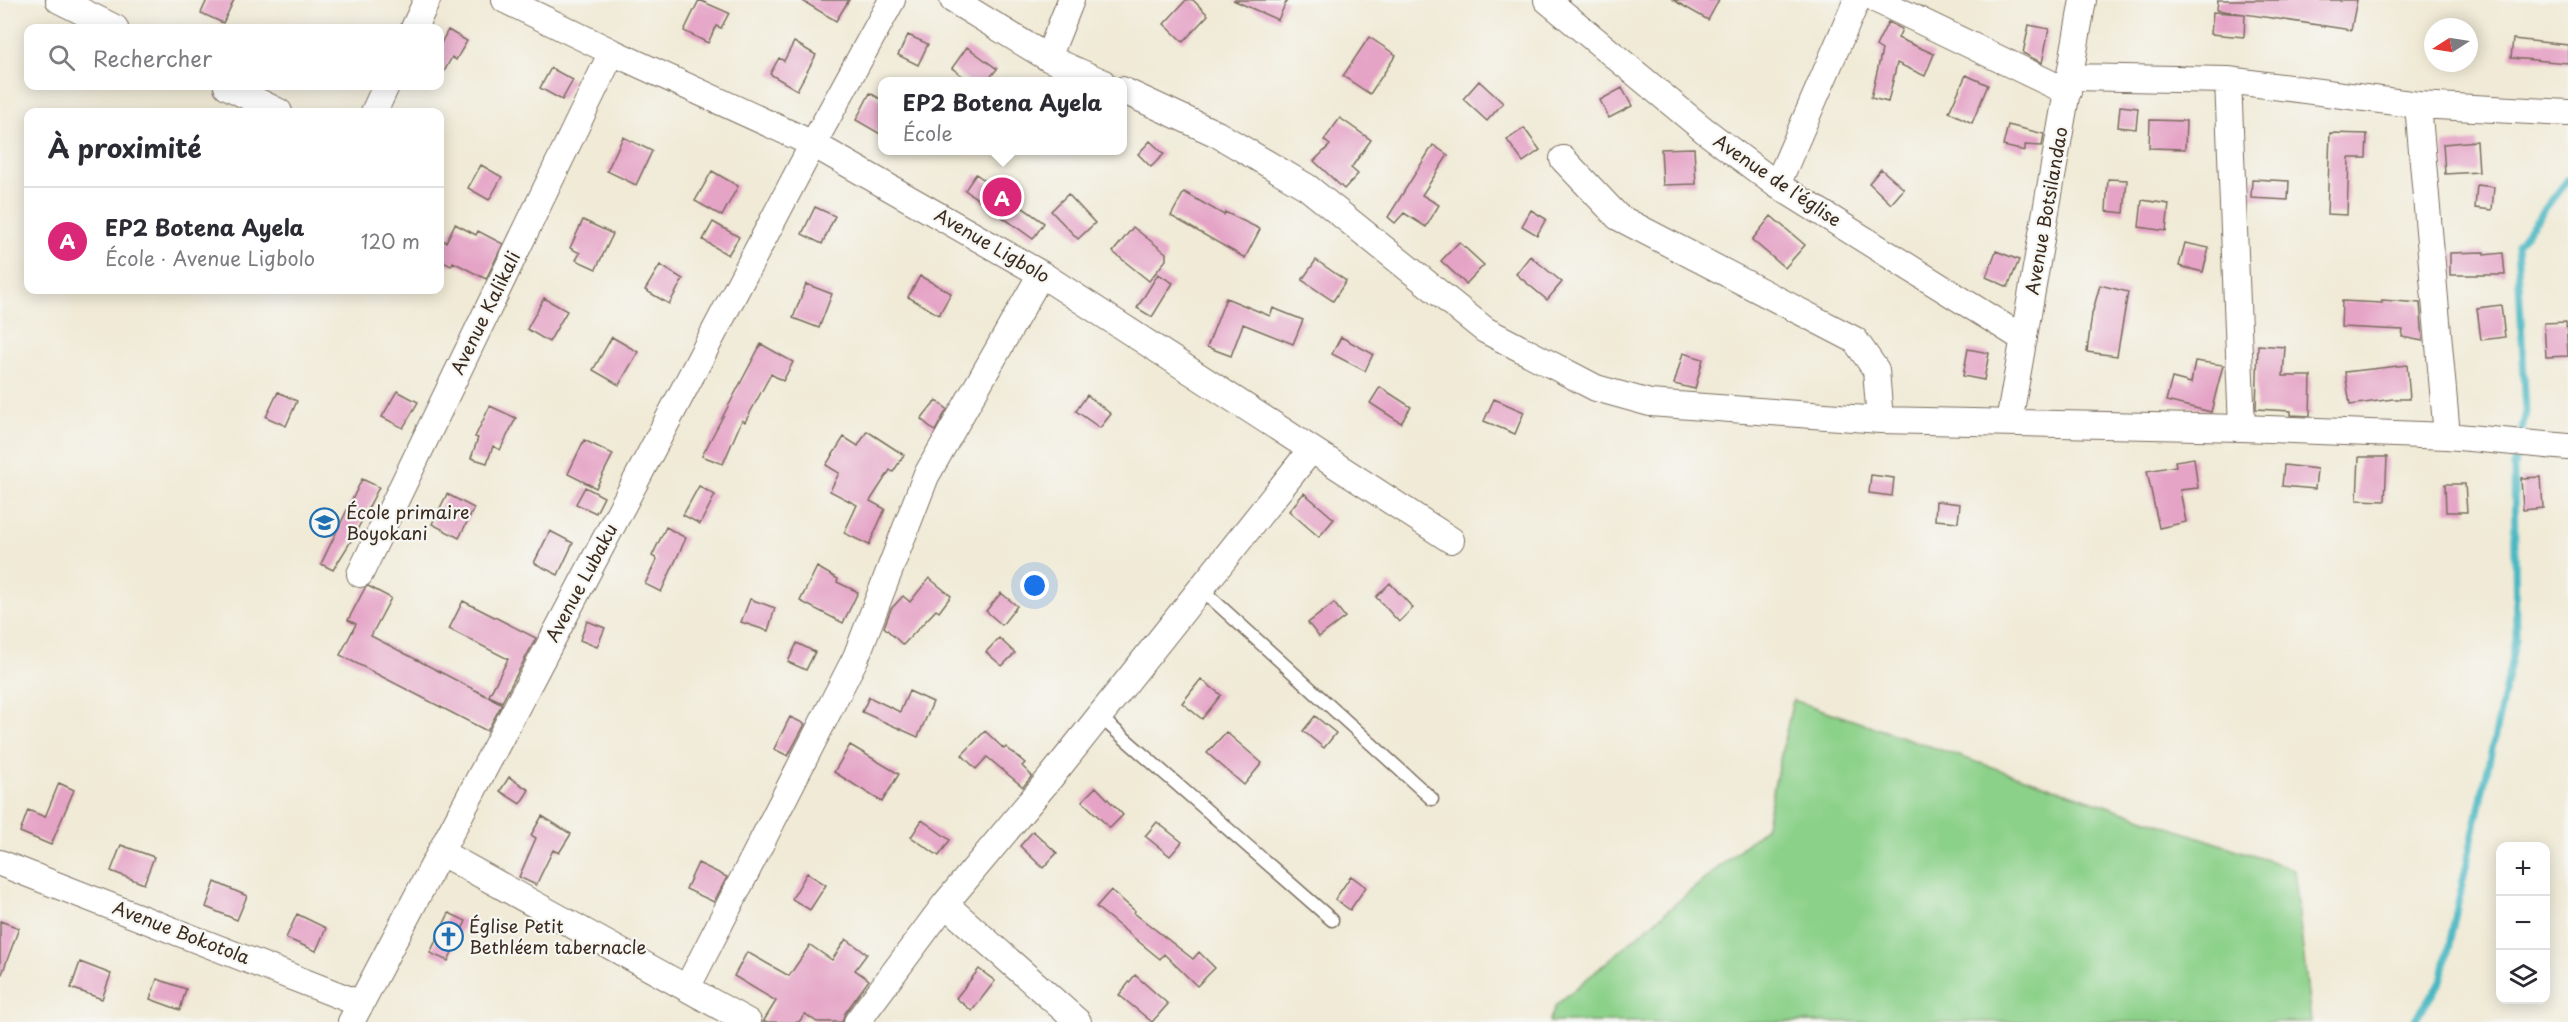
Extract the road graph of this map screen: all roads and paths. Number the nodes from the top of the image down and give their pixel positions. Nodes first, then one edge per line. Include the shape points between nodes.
1 (59, 0) edge
2 (427, 0) edge
3 (505, 0) edge
4 (892, 0) edge
5 (953, 0) edge
6 (1071, 0) edge
7 (1547, 0) edge
8 (1857, 0) edge
9 (1876, 0) edge
10 (2083, 0) edge
11 (107, 24) edge
12 (416, 24) edge
13 (612, 52) junction
14 (1048, 58) junction
15 (1092, 77) edge
16 (2228, 80) junction
17 (2069, 85) junction
18 (234, 90) edge
19 (385, 90) edge
20 (1127, 92) edge
21 (2418, 105) junction
22 (271, 108) edge
23 (376, 108) edge
24 (2568, 113) edge
25 (813, 144) junction
26 (1563, 159) dead end
27 (1777, 185) junction
28 (1041, 274) junction
29 (2024, 339) junction
30 (1880, 420) junction
31 (2009, 422) junction
32 (2242, 428) junction
33 (2447, 436) junction
34 (2568, 447) edge
35 (1311, 450) junction
36 (1451, 540) dead end
37 (360, 574) dead end
38 (1200, 588) junction
39 (1099, 716) junction
40 (1432, 799) dead end
41 (440, 852) junction
42 (0, 863) edge
43 (945, 904) junction
44 (1332, 920) dead end
45 (687, 987) junction
46 (356, 1013) edge
47 (748, 1022) edge
48 (857, 1022) edge
49 (1078, 1022) edge

1 - 11 street
2 - 12 street
3 - 13 street, Avenue Ligbolo
4 - 25 street, Avenue Lubaku
5 - 14 street
6 - 14 street
7 - 27 street, Avenue de l'église
8 - 27 street
9 - 17 street
10 - 17 street, Avenue Botsilandao
13 - 25 street, Avenue Ligbolo
13 - 37 street, Avenue Kalikali
14 - 15 street
16 - 17 street
16 - 21 street
16 - 32 street
17 - 29 street, Avenue Botsilandao
18 - 22 street
19 - 23 street
20 - 30 street via 1217,134 1307,187 1485,330 1596,388 1650,403
21 - 24 street
21 - 33 street
25 - 28 street, Avenue Ligbolo
25 - 41 street, Avenue Lubaku
26 - 30 street via 1618,217 1855,340 1876,370
27 - 29 street, Avenue de l'église
28 - 35 street, Avenue Ligbolo
28 - 45 street via 926,476 856,657
29 - 31 street, Avenue Botsilandao
30 - 31 street
31 - 32 street
32 - 33 street
33 - 34 street
35 - 36 street, Avenue Ligbolo
35 - 38 street
38 - 39 street
38 - 40 lane
39 - 43 street
39 - 44 lane
41 - 45 street
41 - 46 street, Avenue Lubaku
42 - 46 street, Avenue Bokotola
43 - 48 street
43 - 49 street
45 - 47 street

